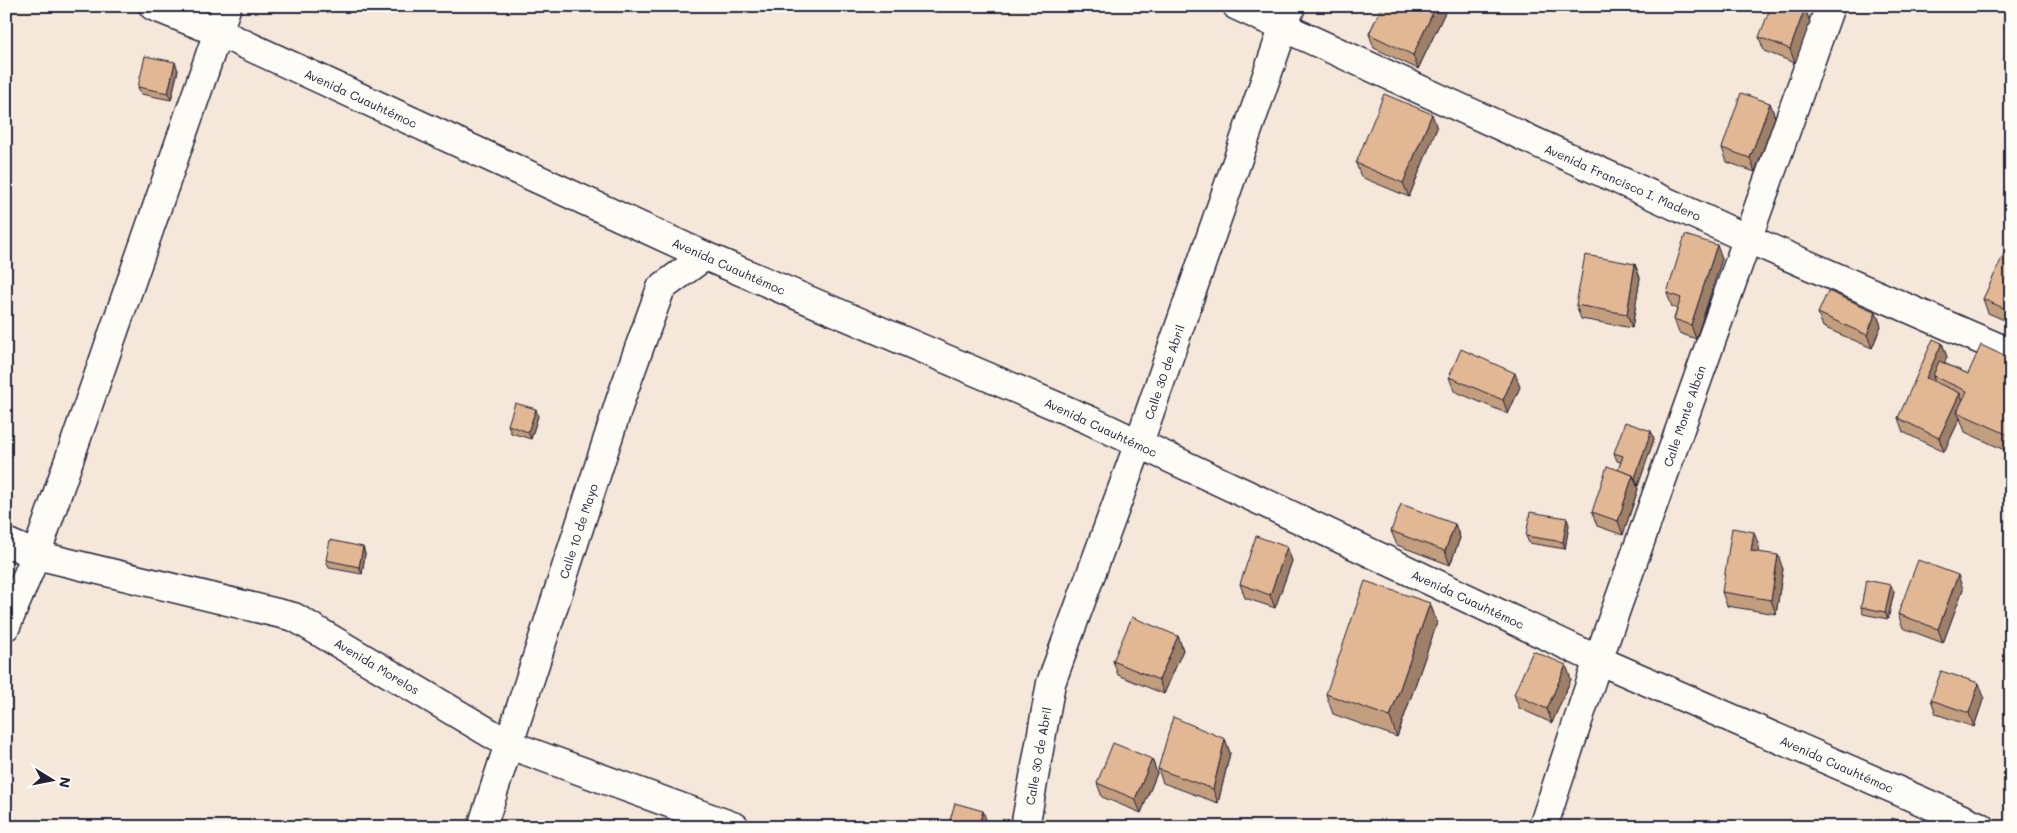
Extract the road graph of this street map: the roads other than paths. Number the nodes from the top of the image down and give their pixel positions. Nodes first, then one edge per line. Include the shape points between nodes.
1 (153, 6) edge
2 (227, 6) edge
3 (1237, 6) edge
4 (1830, 6) edge
5 (1288, 18) edge
6 (218, 32) junction
7 (1746, 238) junction
8 (705, 256) junction
9 (2011, 353) edge
10 (1138, 443) junction
11 (6, 542) edge
12 (36, 555) junction
13 (6, 626) edge
14 (1598, 660) junction
15 (510, 745) junction
16 (482, 827) edge
17 (734, 827) edge
18 (1026, 827) edge
19 (1542, 827) edge
20 (1981, 827) edge

1 - 6 street, Avenida Cuauhtémoc
2 - 6 street
3 - 5 street, Avenida Francisco I. Madero
4 - 7 street, Calle Monte Albán
5 - 7 street, Avenida Francisco I. Madero
5 - 10 street, Calle 30 de Abril
6 - 8 street, Avenida Cuauhtémoc
6 - 12 street
7 - 9 street, Avenida Francisco I. Madero
7 - 14 street, Calle Monte Albán
8 - 10 street, Avenida Cuauhtémoc
8 - 15 street, Calle 10 de Mayo via 661,288 622,395
10 - 14 street, Avenida Cuauhtémoc
10 - 18 street, Calle 30 de Abril via 1052,683
11 - 12 street, Avenida Morelos
12 - 13 street
12 - 15 street, Avenida Morelos via 294,617
14 - 19 street, Calle Monte Albán
14 - 20 street, Avenida Cuauhtémoc
15 - 16 street, Calle 10 de Mayo
15 - 17 street, Avenida Morelos

